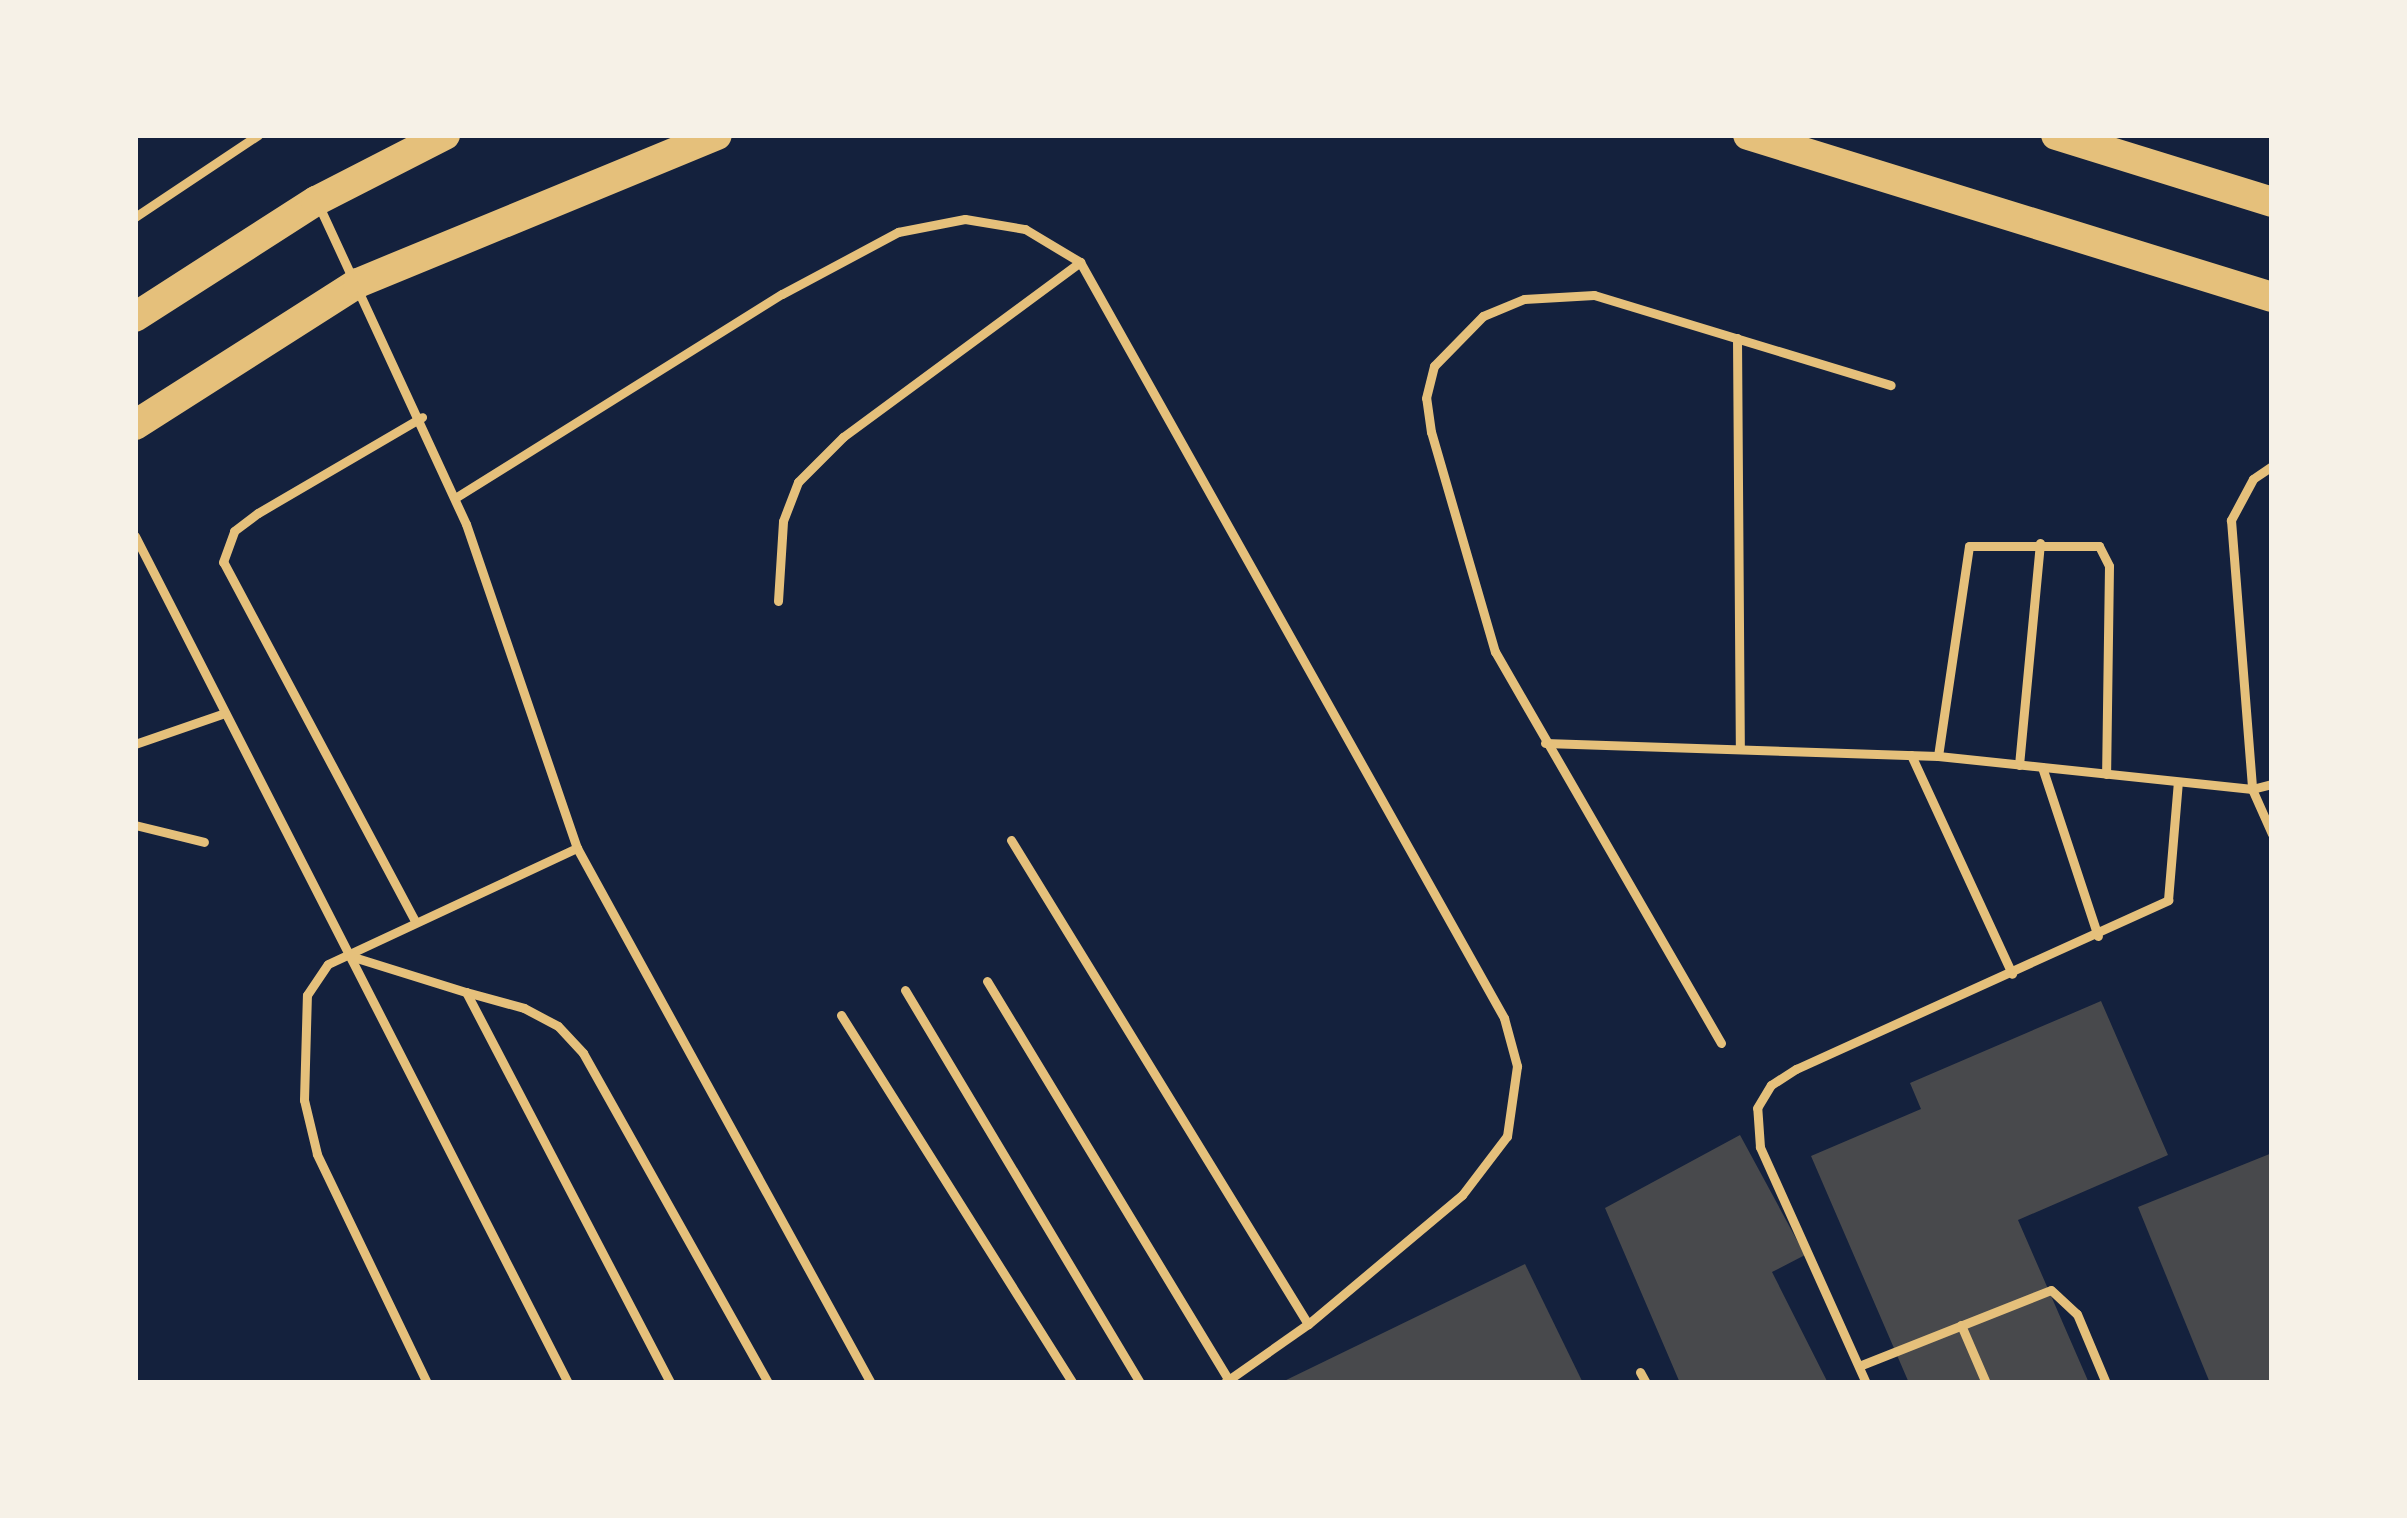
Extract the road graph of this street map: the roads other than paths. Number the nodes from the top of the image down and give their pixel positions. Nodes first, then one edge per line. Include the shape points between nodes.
1 (258, 135) edge
2 (445, 135) edge
3 (717, 135) edge
4 (1748, 135) edge
5 (2056, 135) edge
6 (316, 202) junction
7 (2272, 202) edge
8 (135, 217) edge
9 (1080, 262) junction
10 (358, 283) junction
11 (2272, 297) edge
12 (135, 317) edge
13 (1737, 338) junction
14 (1891, 385) dead end
15 (422, 417) junction
16 (135, 425) edge
17 (2272, 466) edge
18 (455, 498) junction
19 (135, 536) edge
20 (2040, 544) junction
21 (778, 602) dead end
22 (225, 713) junction
23 (1545, 743) junction
24 (135, 744) edge
25 (1740, 748) junction
26 (1910, 755) junction
27 (1938, 756) junction
28 (2020, 765) junction
29 (2042, 767) junction
30 (2106, 774) junction
31 (2178, 782) junction
32 (2272, 784) edge
33 (2252, 789) junction
34 (135, 825) edge
35 (2272, 834) edge
36 (1011, 840) dead end
37 (204, 842) dead end
38 (577, 848) junction
39 (416, 921) junction
40 (2098, 936) junction
41 (346, 955) junction
42 (2012, 974) junction
43 (987, 982) dead end
44 (904, 990) dead end
45 (466, 992) junction
46 (841, 1015) dead end
47 (1721, 1043) dead end
48 (1308, 1324) junction
49 (1961, 1325) junction
50 (1859, 1366) junction
51 (1227, 1382) edge
52 (427, 1383) edge
53 (568, 1383) edge
54 (670, 1383) edge
55 (768, 1383) edge
56 (871, 1383) edge
57 (1072, 1383) edge
58 (1140, 1383) edge
59 (1866, 1383) edge
60 (1986, 1383) edge
61 (2106, 1383) edge

1 - 8 lane
2 - 6 main road
3 - 10 main road
4 - 11 main road
5 - 7 main road
6 - 10 lane
6 - 12 main road
9 - 18 lane via 1025,229 964,219 898,232 782,294
9 - 21 lane via 843,436 798,482 783,521
9 - 48 lane via 1504,1018 1517,1066 1507,1136 1488,1166
10 - 15 lane
10 - 16 main road
13 - 14 lane
13 - 23 lane via 1594,295 1524,299 1483,316 1433,366 1426,398 1431,432 1495,652
13 - 25 lane
15 - 18 lane
15 - 39 lane via 258,513 234,531 223,562
17 - 33 lane via 2253,478 2231,520
18 - 38 lane via 512,643
19 - 22 lane
20 - 27 lane via 1979,541 1961,560
20 - 28 lane
20 - 30 lane via 2099,546 2107,555
22 - 24 lane
22 - 41 lane
23 - 25 lane
23 - 47 lane
25 - 26 lane
26 - 27 lane
26 - 42 lane
27 - 28 lane
28 - 29 lane
29 - 30 lane
29 - 40 lane
30 - 31 lane
31 - 33 lane
31 - 40 lane via 2168,900
32 - 33 lane
33 - 35 lane
34 - 37 lane
36 - 48 lane
38 - 39 lane
38 - 56 lane
39 - 41 lane
40 - 42 lane
41 - 45 lane
41 - 52 lane via 316,976 307,995 304,1100 342,1216
41 - 53 lane
42 - 50 lane via 1796,1069 1771,1085 1757,1108 1760,1148
43 - 51 lane
44 - 58 lane
45 - 54 lane
45 - 55 lane via 524,1008 558,1026 583,1053
46 - 57 lane
48 - 51 lane
49 - 50 lane
49 - 60 lane
49 - 61 lane via 2050,1290 2077,1314
50 - 59 lane

